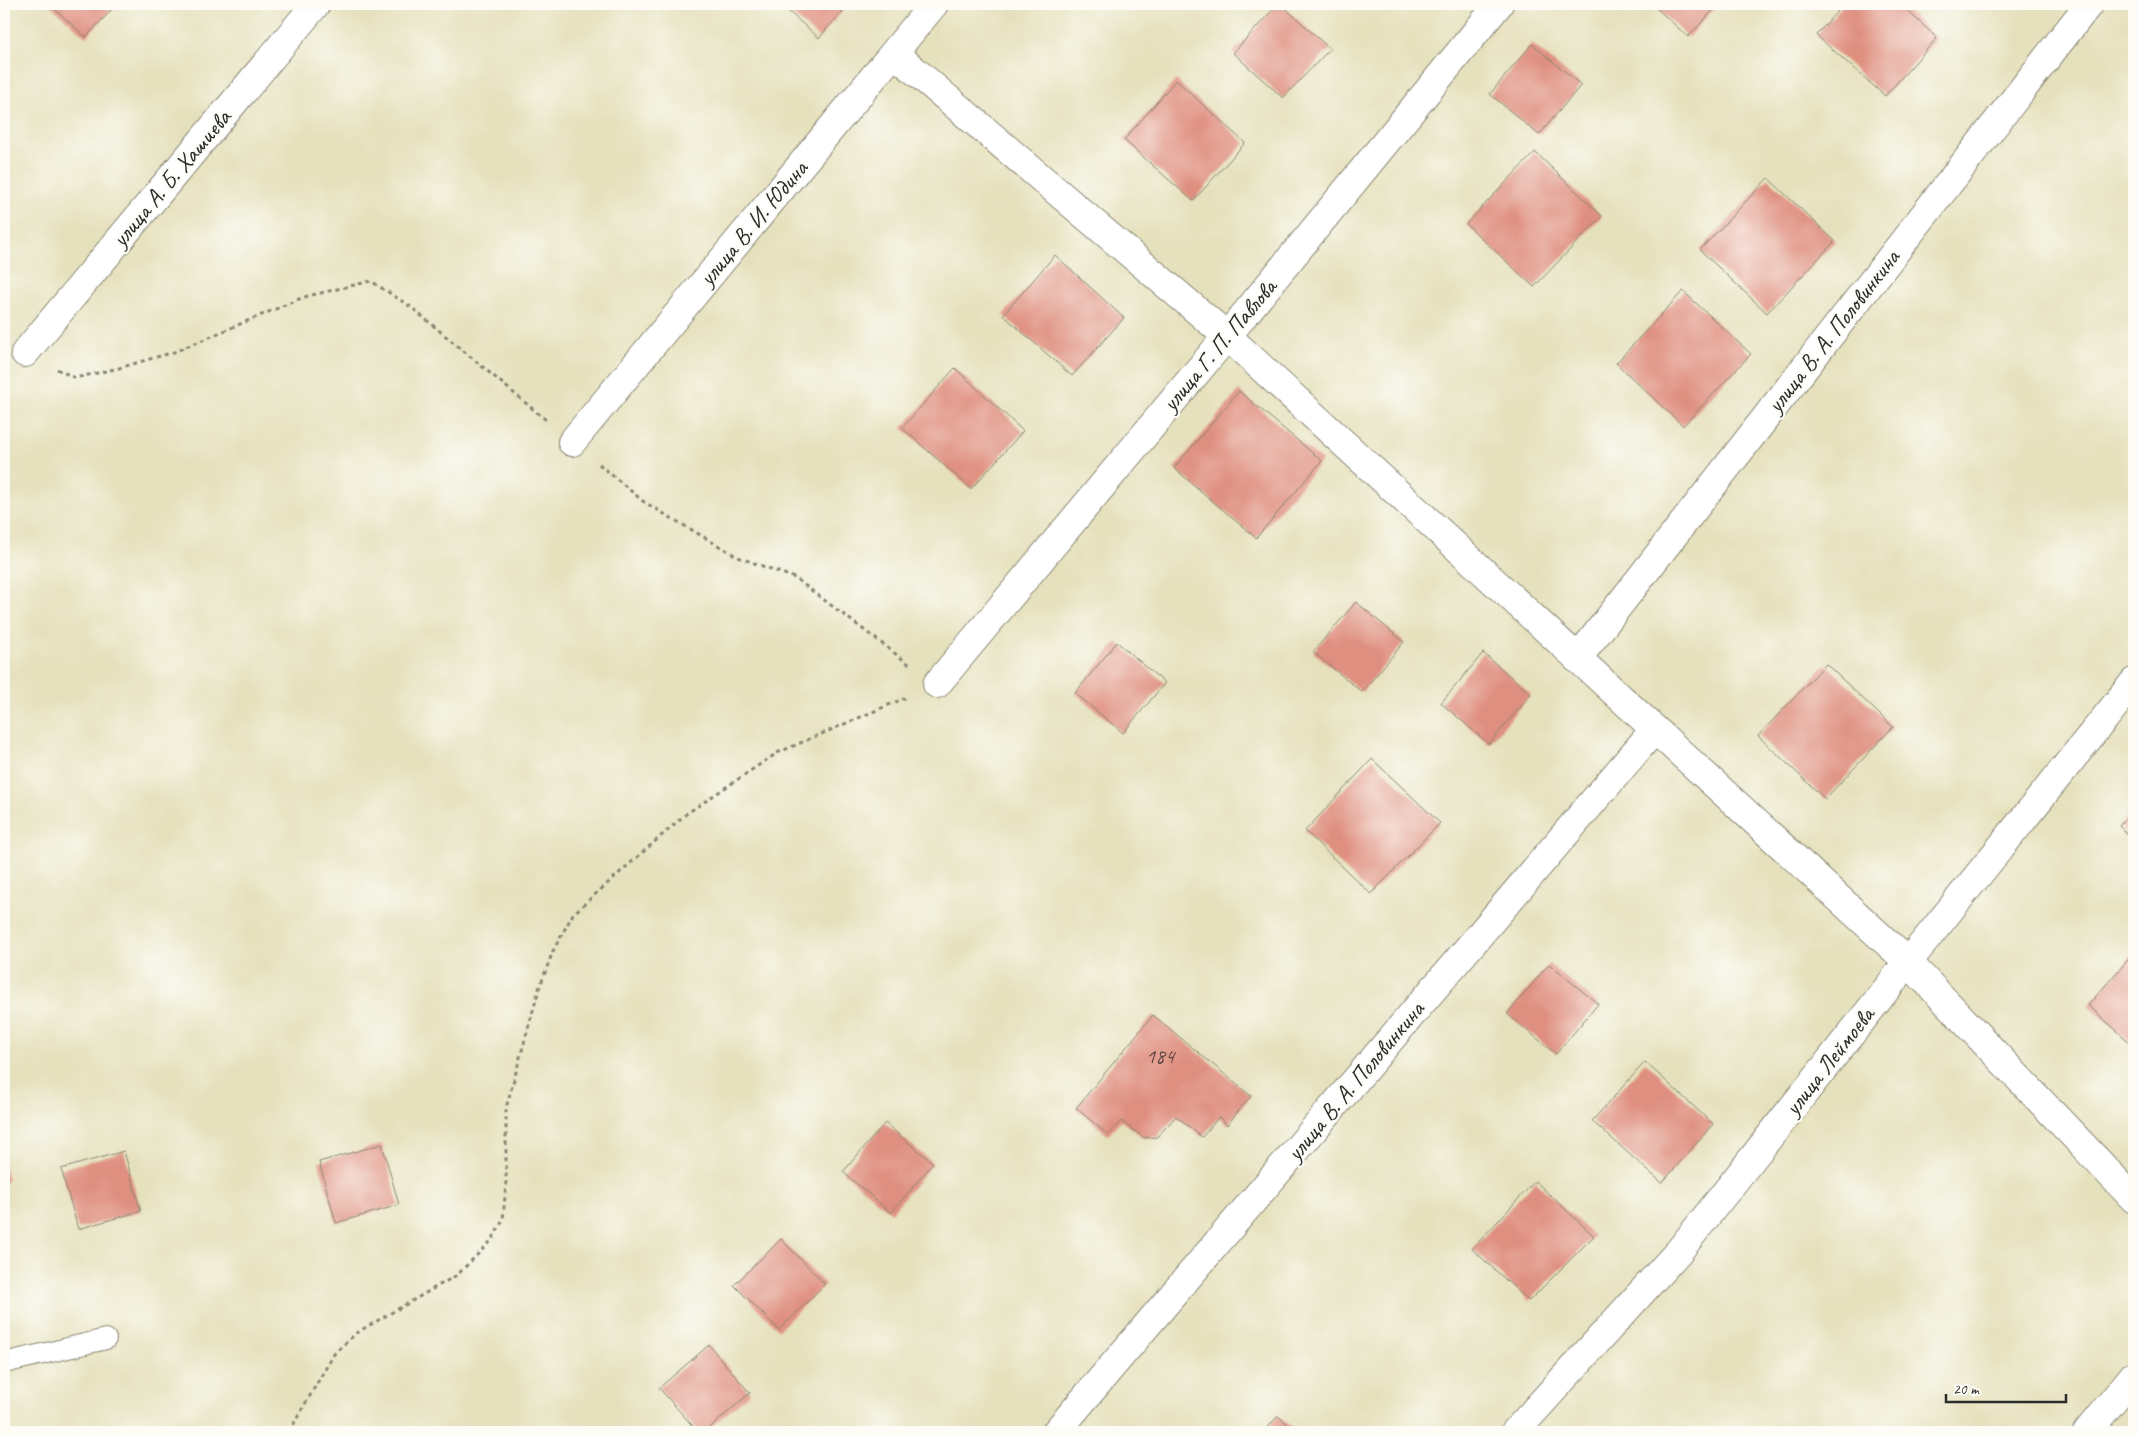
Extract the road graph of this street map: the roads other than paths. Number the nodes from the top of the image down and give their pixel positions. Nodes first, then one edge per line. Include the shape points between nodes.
1 (316, 4) edge
2 (934, 4) edge
3 (1499, 4) edge
4 (2089, 4) edge
5 (894, 53) junction
6 (1226, 336) junction
7 (25, 353) road end
8 (572, 442) road end
9 (1577, 659) junction
10 (2134, 682) edge
11 (937, 684) road end
12 (1654, 730) junction
13 (1908, 962) junction
14 (2134, 1199) edge
15 (106, 1340) dead end
16 (4, 1363) edge
17 (2134, 1376) edge
18 (1056, 1432) edge
19 (1515, 1432) edge
20 (2087, 1432) edge

1 - 7 street, улица А. Б. Хашиева
2 - 5 street, улица В. И. Юдина
3 - 6 street, улица Г. П. Павлова
4 - 9 street, улица В. А. Половинкина
5 - 6 street
5 - 8 street, улица В. И. Юдина
6 - 9 street
6 - 11 street, улица Г. П. Павлова
9 - 12 street
10 - 13 street, улица Леймоева
12 - 13 street
12 - 18 street, улица В. А. Половинкина
13 - 14 street
13 - 19 street, улица Леймоева via 1679,1251
15 - 16 lane
17 - 20 street

